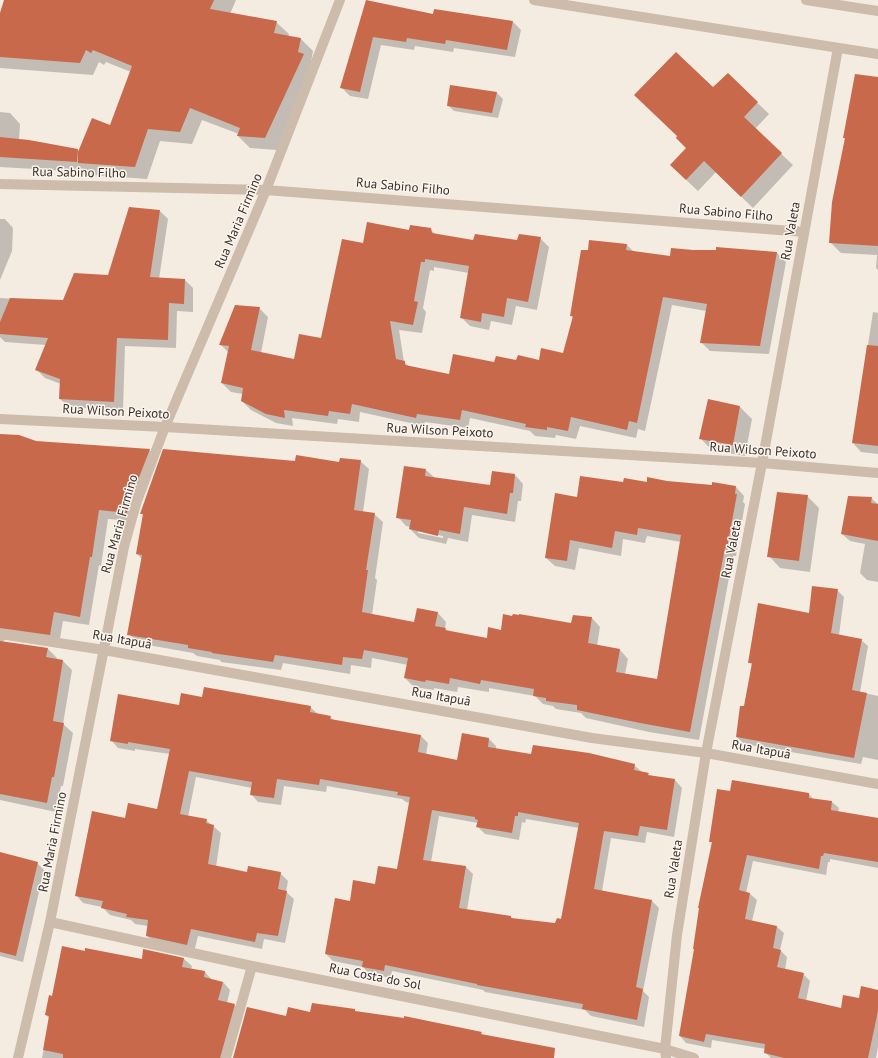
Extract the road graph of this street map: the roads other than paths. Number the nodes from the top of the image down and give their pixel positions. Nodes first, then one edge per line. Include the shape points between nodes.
1 (340, 0) edge
2 (534, 0) edge
3 (806, 0) edge
4 (562, 2) edge
5 (878, 11) edge
6 (838, 48) junction
7 (878, 54) edge
8 (0, 184) edge
9 (266, 190) junction
10 (804, 232) junction
11 (0, 419) edge
12 (165, 427) junction
13 (762, 463) junction
14 (878, 473) edge
15 (0, 634) edge
16 (104, 650) junction
17 (706, 753) junction
18 (878, 784) edge
19 (50, 922) junction
20 (252, 966) junction
21 (666, 1054) edge
22 (18, 1058) edge
23 (226, 1058) edge
24 (694, 1058) edge

1 - 9 street, Rua Maria Firmino
2 - 4 street
3 - 5 street
4 - 6 street
6 - 7 street
6 - 10 street, Rua Valeta
8 - 9 street, Rua Sabino Filho
9 - 10 street, Rua Sabino Filho
9 - 12 street, Rua Maria Firmino
10 - 13 street, Rua Valeta
11 - 12 street, Rua Wilson Peixoto
12 - 13 street, Rua Wilson Peixoto
12 - 16 street, Rua Maria Firmino via 124,547
13 - 14 street, Rua Wilson Peixoto
13 - 17 street, Rua Valeta
15 - 16 street, Rua Itapuã
16 - 17 street, Rua Itapuã via 592,738
16 - 19 street, Rua Maria Firmino
17 - 18 street, Rua Itapuã
17 - 21 street, Rua Valeta via 677,936
19 - 20 street, Rua Costa do Sol
19 - 22 street, Rua Maria Firmino
20 - 21 street, Rua Costa do Sol
20 - 23 street
21 - 24 street, Rua Costa do Sol

